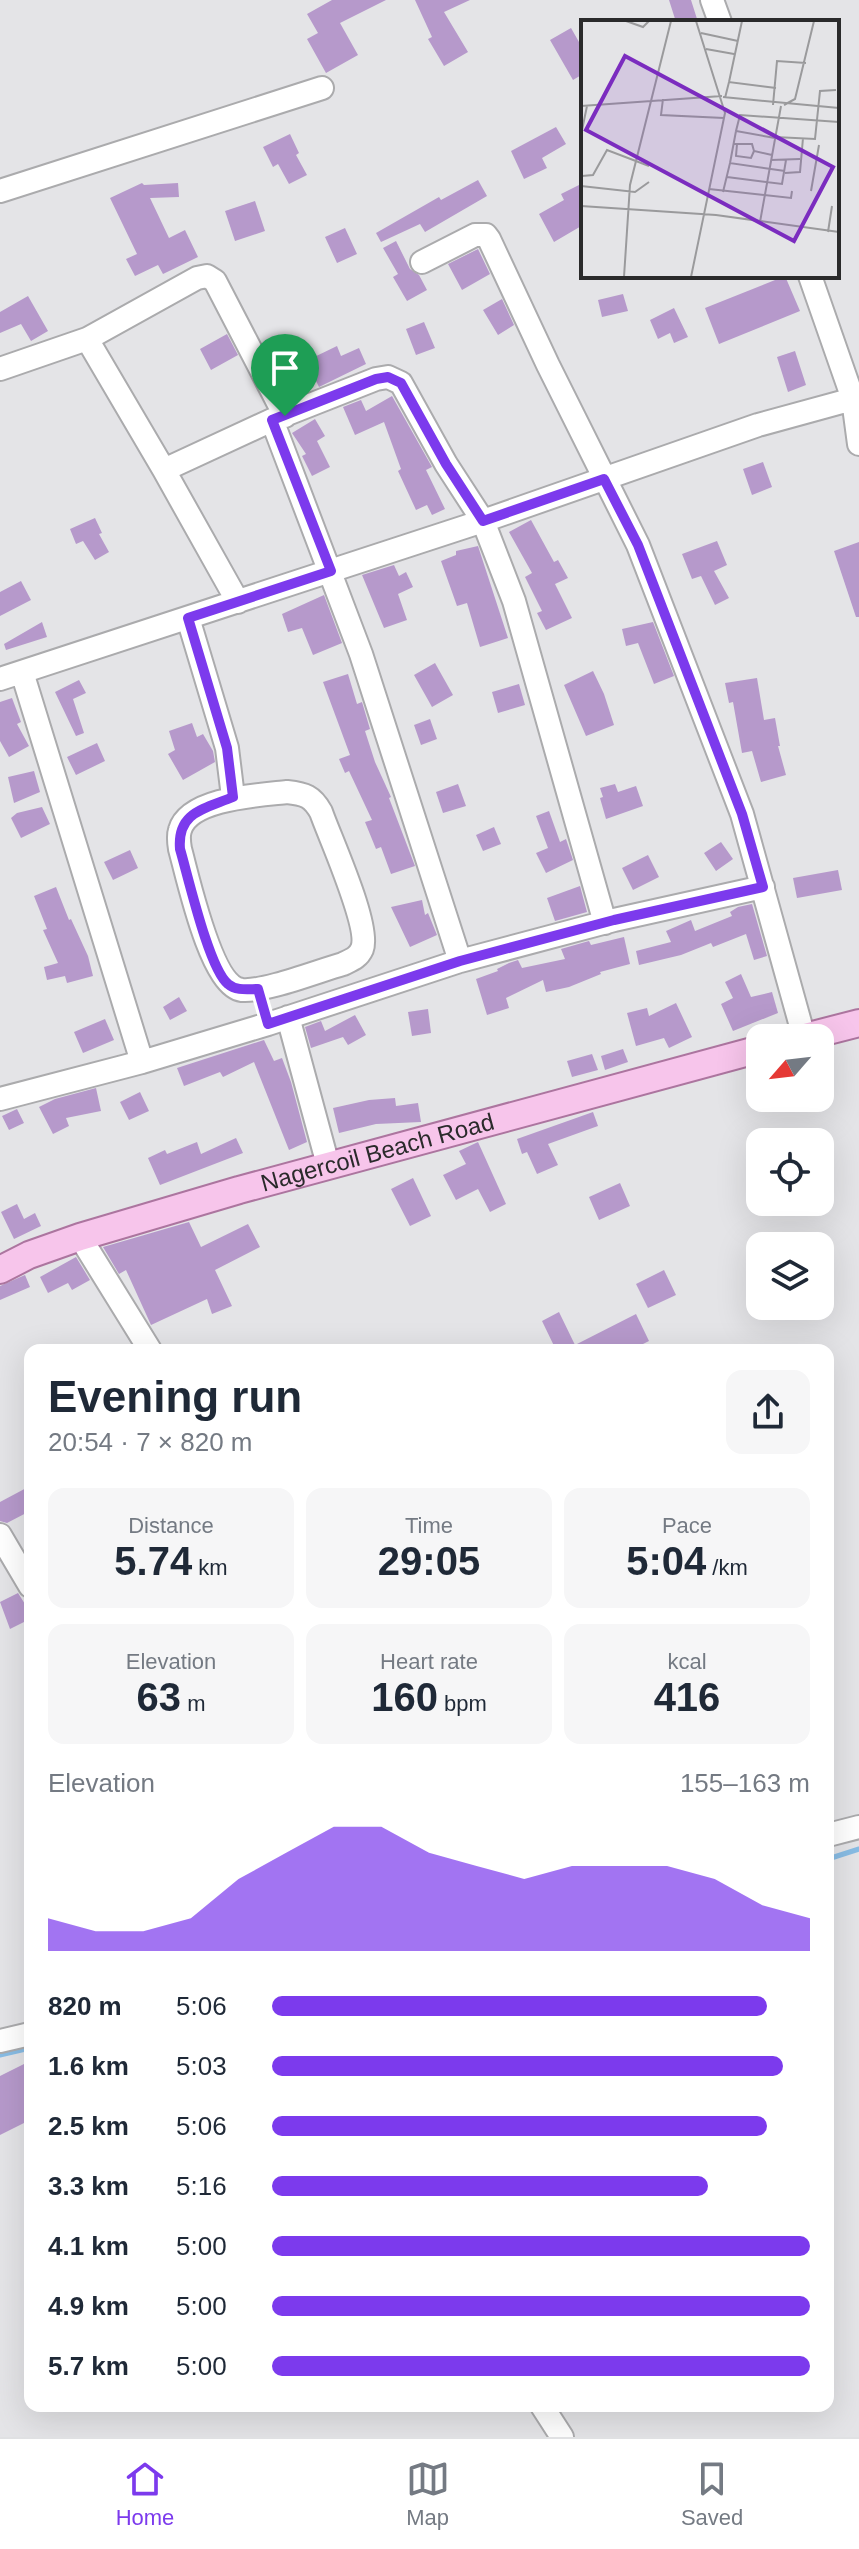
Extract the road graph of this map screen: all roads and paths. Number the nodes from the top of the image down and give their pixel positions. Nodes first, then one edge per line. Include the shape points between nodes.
1 (712, 0) edge
2 (719, 20) edge
3 (322, 88) dead end
4 (0, 191) edge
5 (422, 262) dead end
6 (811, 278) edge
7 (87, 339) junction
8 (0, 369) edge
9 (853, 399) junction
10 (278, 418) junction
11 (859, 444) edge
12 (164, 470) junction
13 (604, 479) junction
14 (483, 521) junction
15 (331, 571) junction
16 (238, 602) junction
17 (188, 618) junction
18 (6, 675) edge
19 (233, 797) junction
20 (763, 887) junction
21 (605, 923) junction
22 (460, 961) junction
23 (258, 989) junction
24 (278, 1020) junction
25 (859, 1023) edge
26 (798, 1024) edge
27 (834, 1030) edge
28 (746, 1053) edge
29 (142, 1062) junction
30 (0, 1099) edge
31 (328, 1165) junction
32 (80, 1237) junction
33 (0, 1270) edge
34 (146, 1344) edge
35 (0, 1535) edge
36 (24, 1576) edge
37 (859, 1827) edge
38 (834, 1833) edge
39 (24, 2035) edge
40 (0, 2041) edge
41 (546, 2412) edge
42 (562, 2437) edge

1 - 2 street
3 - 4 street
5 - 13 street via 475,235 487,236
6 - 9 street
7 - 8 street
7 - 10 street via 207,276 215,281
7 - 12 street
9 - 11 street
9 - 13 street via 758,425
10 - 12 street
10 - 14 street via 376,379 396,379
10 - 15 street
12 - 16 street
13 - 14 street
13 - 20 street via 638,545 742,814
14 - 15 street
14 - 21 street via 514,601
15 - 16 street
15 - 22 street
16 - 17 street
17 - 18 street
17 - 19 street via 227,748
18 - 29 street
19 - 23 street via 195,812 179,833 180,849 219,973 241,990
19 - 23 street via 287,792 313,799 361,919 364,939 356,958
20 - 21 street
20 - 26 street
21 - 22 street
22 - 24 street
23 - 24 street
24 - 29 street
24 - 31 street
25 - 27 main road
28 - 31 main road, Nagercoil Beach Road
29 - 30 street
31 - 32 main road, Nagercoil Beach Road
32 - 33 main road, Nagercoil Beach Road
32 - 34 street
35 - 36 street
37 - 38 street
39 - 40 street
41 - 42 street

